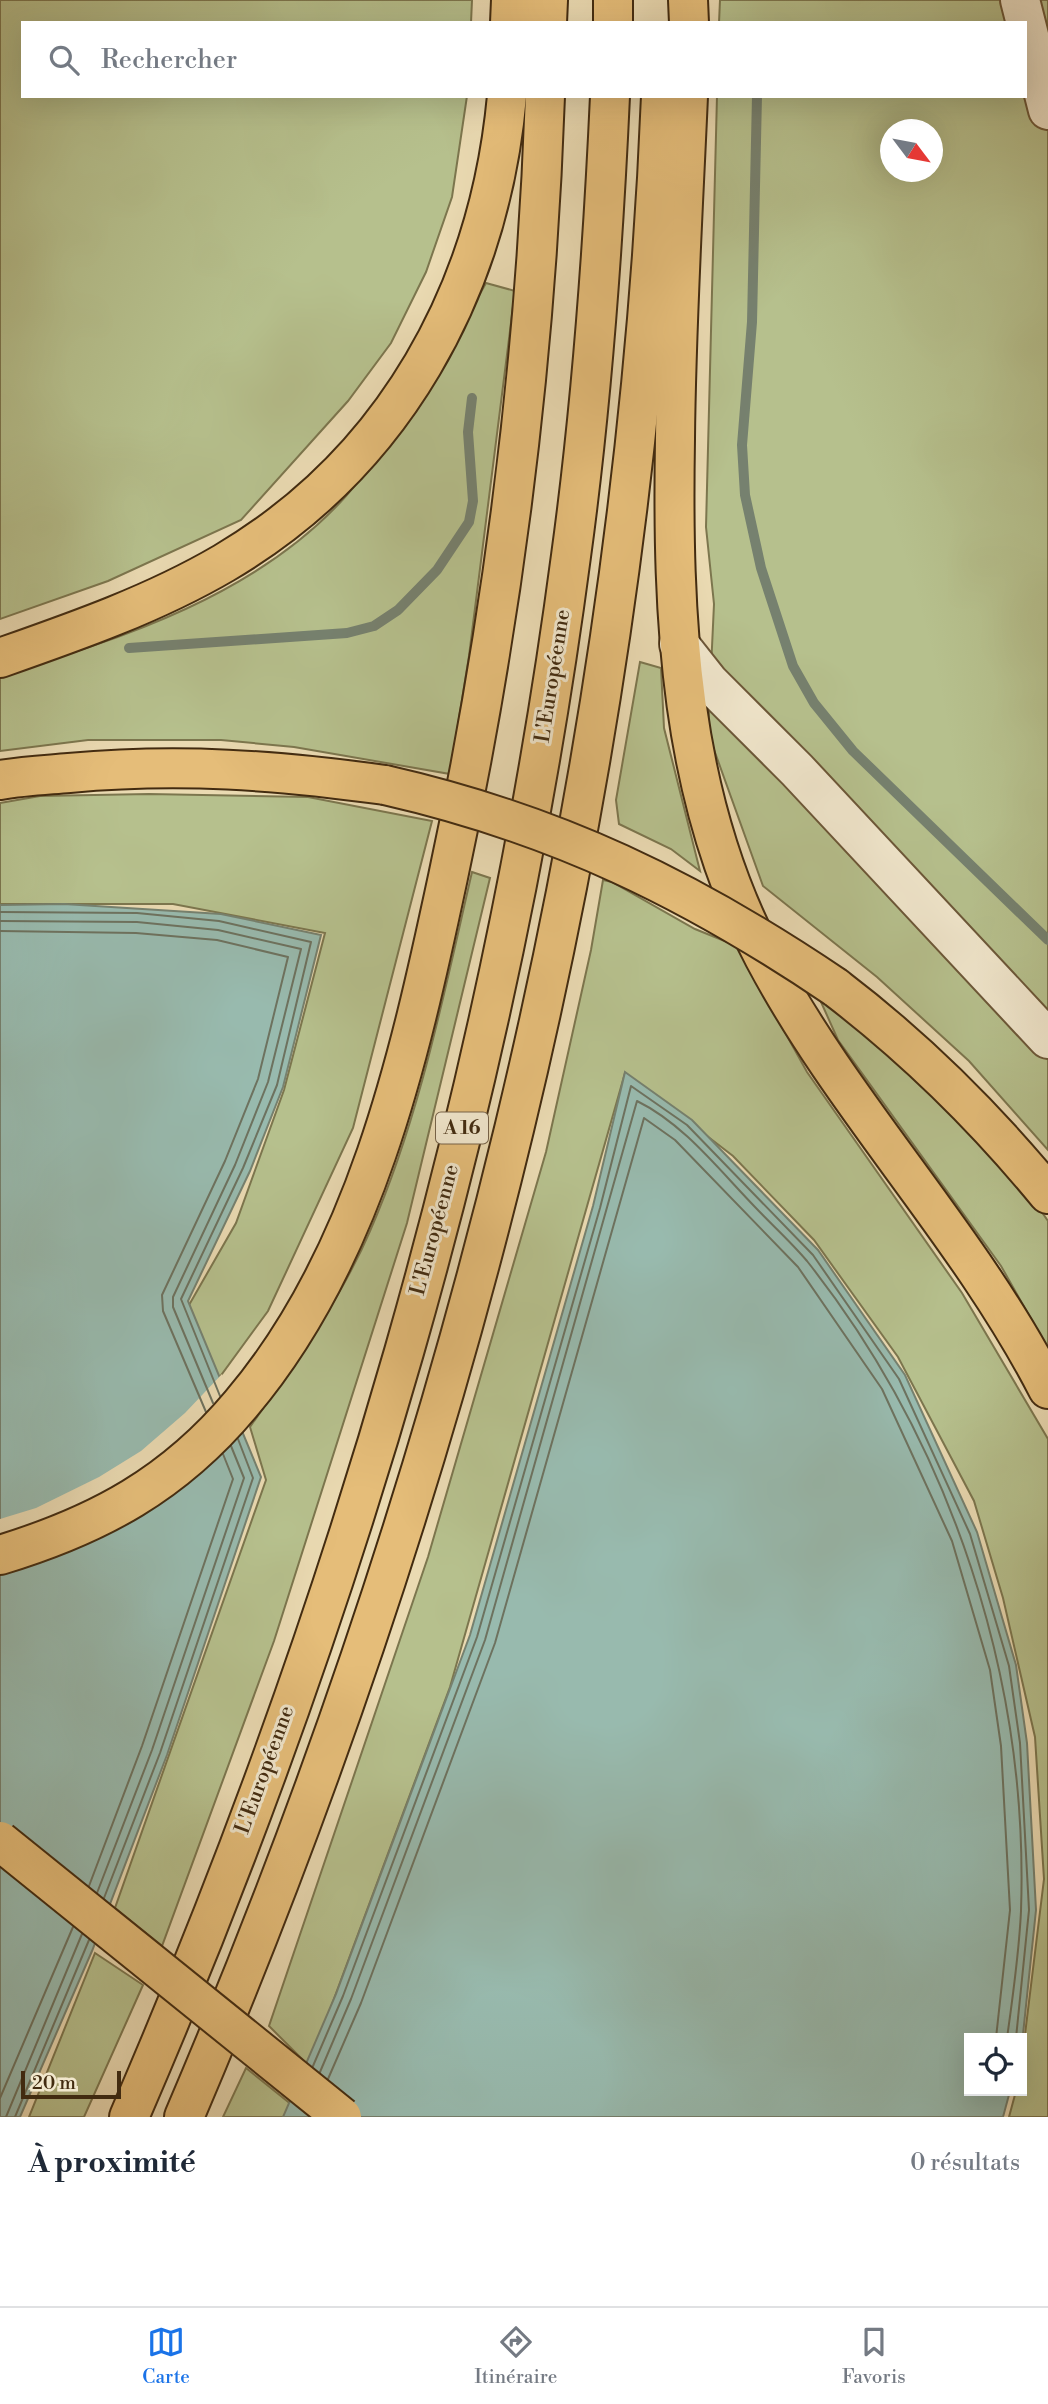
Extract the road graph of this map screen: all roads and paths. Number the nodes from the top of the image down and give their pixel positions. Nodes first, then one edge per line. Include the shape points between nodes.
1 (511, 0) edge
2 (548, 0) edge
3 (613, 0) edge
4 (664, 0) edge
5 (688, 0) edge
6 (1020, 0) edge
7 (510, 21) edge
8 (547, 21) edge
9 (613, 21) edge
10 (663, 21) edge
11 (689, 21) edge
12 (1025, 21) edge
13 (1027, 28) edge
14 (507, 98) edge
15 (545, 98) edge
16 (610, 98) edge
17 (661, 98) edge
18 (688, 98) edge
19 (1048, 110) edge
20 (679, 644) junction
21 (0, 658) edge
22 (0, 780) edge
23 (1048, 1039) edge
24 (1048, 1194) edge
25 (1048, 1389) edge
26 (0, 1555) edge
27 (0, 1841) edge
28 (128, 2117) edge
29 (184, 2117) edge
30 (342, 2117) edge

1 - 7 highway
2 - 8 highway
3 - 9 highway
4 - 10 highway
5 - 11 highway
6 - 12 lane
13 - 19 lane
14 - 21 highway via 489,213 457,301 412,382 359,451 298,510 223,563 132,609
15 - 26 highway via 533,314 497,615 466,791 422,990 380,1139 348,1225 294,1331 249,1394 209,1439 176,1469 105,1516
16 - 28 highway, L'Européenne / A 16 via 599,300 571,556 531,808 493,1000 397,1375 343,1546 249,1815
17 - 29 highway, A 16 via 643,367 613,621 569,877 513,1130 431,1434 379,1597 258,1937
18 - 20 highway via 674,466
20 - 23 lane via 709,682
20 - 25 highway via 706,810 750,929 817,1046 994,1293
22 - 24 highway, bridge via 143,768 263,769 385,785 502,816 589,848 689,895 835,986 930,1065
27 - 30 highway, bridge

